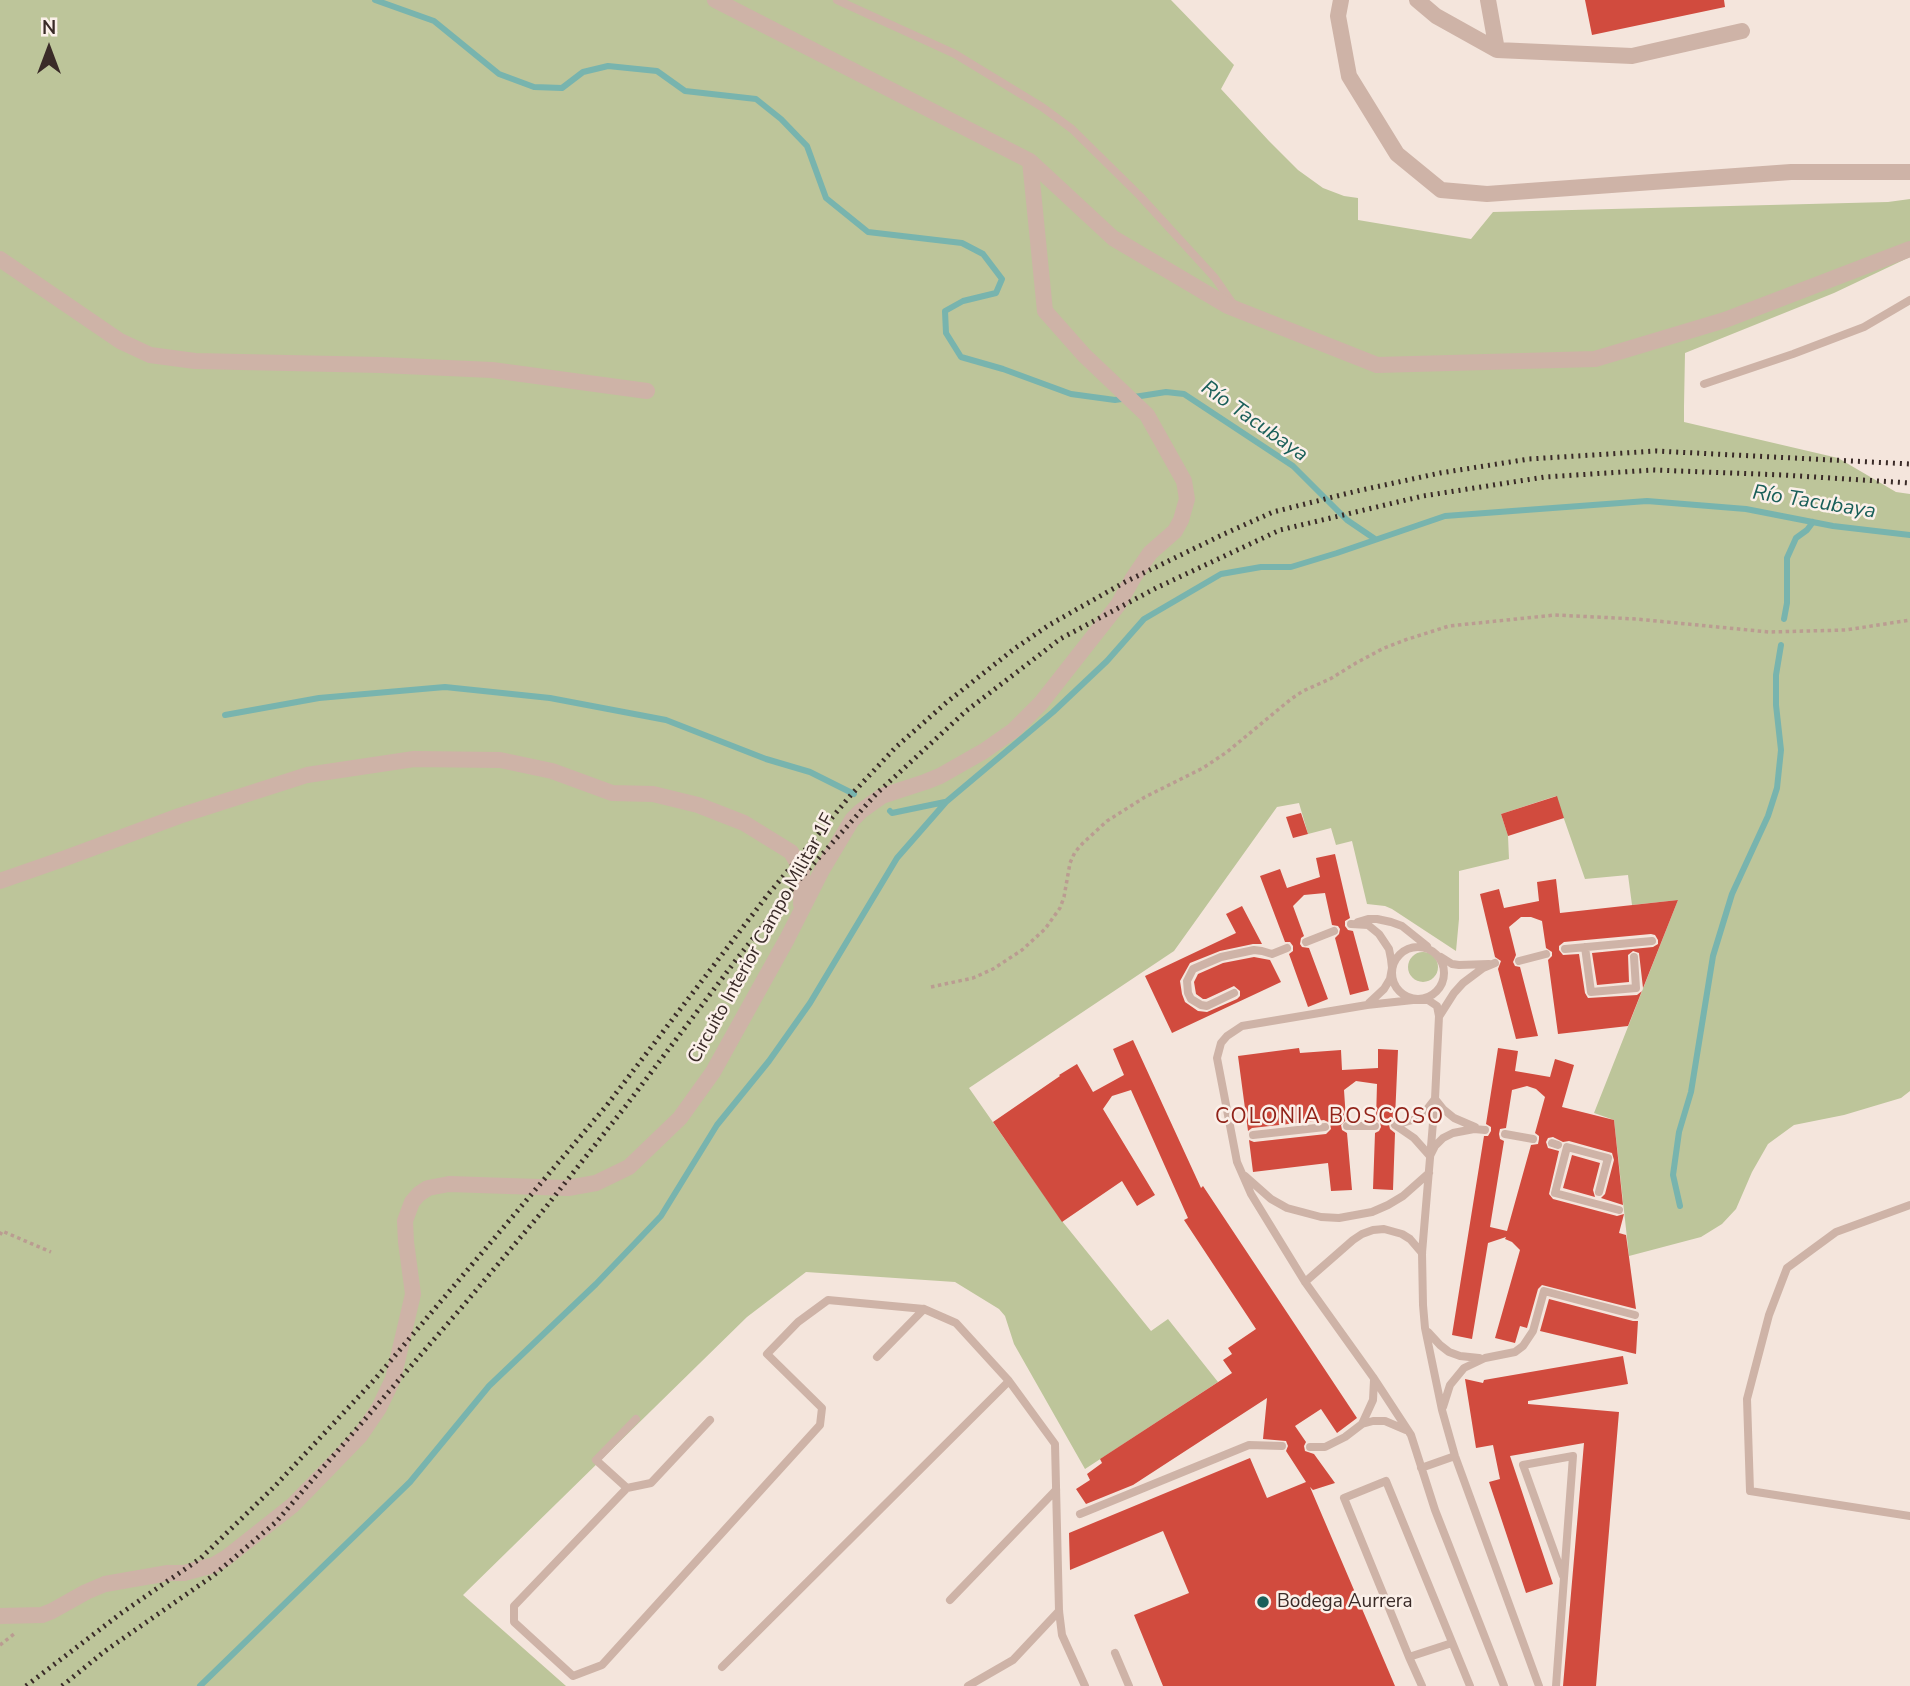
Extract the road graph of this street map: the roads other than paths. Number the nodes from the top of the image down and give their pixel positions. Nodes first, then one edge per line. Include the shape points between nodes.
1 (715, 0) edge
2 (837, 0) edge
3 (1341, 0) edge
4 (1417, 0) edge
5 (1488, 0) edge
6 (1742, 31) dead end
7 (1497, 50) junction
8 (1030, 161) junction
9 (1910, 172) edge
10 (1910, 249) edge
11 (0, 260) edge
12 (1910, 300) edge
13 (1237, 309) junction
14 (1704, 384) dead end
15 (648, 391) dead end
16 (0, 881) edge
17 (801, 912) junction
18 (1334, 931) dead end
19 (1652, 941) dead end
20 (1306, 942) dead end
21 (1586, 947) junction
22 (1287, 948) dead end
23 (1430, 949) junction
24 (1566, 949) dead end
25 (1545, 954) dead end
26 (1438, 955) junction
27 (1634, 957) dead end
28 (1519, 961) dead end
29 (1392, 970) junction
30 (1442, 983) junction
31 (1234, 993) dead end
32 (1422, 999) junction
33 (1367, 1005) junction
34 (1439, 1016) junction
35 (1435, 1099) junction
36 (1347, 1126) dead end
37 (1376, 1126) dead end
38 (1325, 1127) dead end
39 (1505, 1134) dead end
40 (1253, 1135) dead end
41 (1533, 1139) dead end
42 (1430, 1156) junction
43 (1237, 1162) junction
44 (1429, 1173) junction
45 (1599, 1192) dead end
46 (1910, 1205) edge
47 (1619, 1210) dead end
48 (1422, 1253) junction
49 (1305, 1282) junction
50 (924, 1309) junction
51 (1634, 1315) dead end
52 (1425, 1328) junction
53 (877, 1357) dead end
54 (1485, 1358) junction
55 (1373, 1377) junction
56 (1009, 1381) junction
57 (1442, 1410) junction
58 (636, 1419) dead end
59 (710, 1420) dead end
60 (1362, 1424) junction
61 (1406, 1430) junction
62 (1282, 1446) dead end
63 (1310, 1447) dead end
64 (1455, 1456) junction
65 (1421, 1468) junction
66 (626, 1488) junction
67 (1056, 1490) junction
68 (1080, 1514) dead end
69 (1910, 1516) edge
70 (1563, 1576) junction
71 (950, 1600) dead end
72 (1059, 1611) junction
73 (0, 1616) edge
74 (1452, 1643) junction
75 (1115, 1653) dead end
76 (1409, 1657) junction
77 (722, 1667) dead end
78 (968, 1686) edge
79 (1085, 1686) edge
80 (1129, 1686) edge
81 (1422, 1686) edge
82 (1470, 1686) edge
83 (1504, 1686) edge
84 (1539, 1686) edge
85 (1556, 1686) edge

1 - 8 street
2 - 13 lane via 955,54 1072,128 1215,278
3 - 9 street via 1338,16 1349,76 1397,154 1440,190 1487,194 1791,172
4 - 7 street
5 - 7 street
6 - 7 street via 1632,56
8 - 13 street via 1113,238
8 - 17 street, Circuito Interior Campo Militar 1F via 1045,311 1147,415 1184,481 1186,508 1175,531 1150,553 1118,605 1041,703 984,751 940,776 882,796 862,811 821,870
10 - 13 street via 1725,320 1595,359 1377,365
11 - 15 street via 120,341 150,355 195,361 492,370
12 - 14 lane via 1864,327
16 - 17 street via 307,775 414,759 500,760 552,771 612,793 653,794 698,805 744,823 790,852 802,871
17 - 73 street, Circuito Interior Campo Militar 1F via 713,1072 680,1118 629,1167 596,1183 568,1188 438,1185 412,1202 405,1231 413,1294 393,1379 360,1436 293,1505 214,1565 105,1584 42,1615
18 - 20 lane
19 - 21 lane
21 - 24 lane
21 - 27 lane via 1591,992 1636,988
22 - 31 lane via 1272,954 1254,950 1221,957 1193,970 1187,981 1191,999 1201,1005
23 - 26 lane
23 - 29 lane via 1410,948 1401,953
23 - 29 lane via 1391,922 1368,919 1352,925 1368,925 1379,934 1389,949
25 - 28 lane
26 - 30 lane via 1445,973
26 - 34 lane via 1459,965 1495,963 1463,983
29 - 32 lane via 1397,989
29 - 33 lane via 1384,989
30 - 32 lane via 1438,991
30 - 34 lane
32 - 33 lane
32 - 34 lane via 1437,1006
33 - 43 lane via 1242,1026 1221,1043 1217,1058
34 - 35 lane
35 - 42 lane
35 - 42 lane via 1416,1119 1395,1125
35 - 42 lane via 1454,1118 1485,1130 1453,1133 1435,1146
36 - 37 lane
38 - 40 lane
39 - 41 lane
42 - 44 lane
43 - 44 lane via 1245,1176 1271,1199 1321,1217 1356,1216 1380,1209
43 - 49 lane via 1251,1194
44 - 48 lane
45 - 47 lane via 1608,1158 1567,1147 1555,1193
46 - 69 lane via 1836,1232 1787,1268 1747,1399 1750,1491
48 - 49 lane via 1402,1234 1373,1230 1353,1240
48 - 52 lane
49 - 55 lane
50 - 53 lane
50 - 56 lane via 956,1323
50 - 66 lane via 828,1300 798,1322 768,1354 821,1408 820,1425 602,1665 573,1676 514,1622 514,1606
51 - 54 lane via 1544,1291 1533,1331 1523,1346
52 - 54 lane via 1449,1352
52 - 57 lane
54 - 57 lane via 1455,1376
55 - 60 lane via 1373,1400
55 - 61 lane
56 - 67 lane via 1055,1444
56 - 77 lane
57 - 64 lane
58 - 66 lane via 596,1460
59 - 66 lane via 650,1483
60 - 61 lane via 1385,1421
60 - 63 lane via 1325,1447
61 - 65 lane
62 - 68 lane via 1249,1445
64 - 65 lane
64 - 84 lane
65 - 83 lane
67 - 71 lane
67 - 72 lane
70 - 70 lane via 1567,1523 1573,1456 1523,1465
70 - 85 lane
72 - 78 lane via 1013,1660
72 - 79 lane via 1062,1635
74 - 76 lane
74 - 76 lane via 1387,1481 1344,1498
74 - 82 lane
75 - 80 lane
76 - 81 lane

